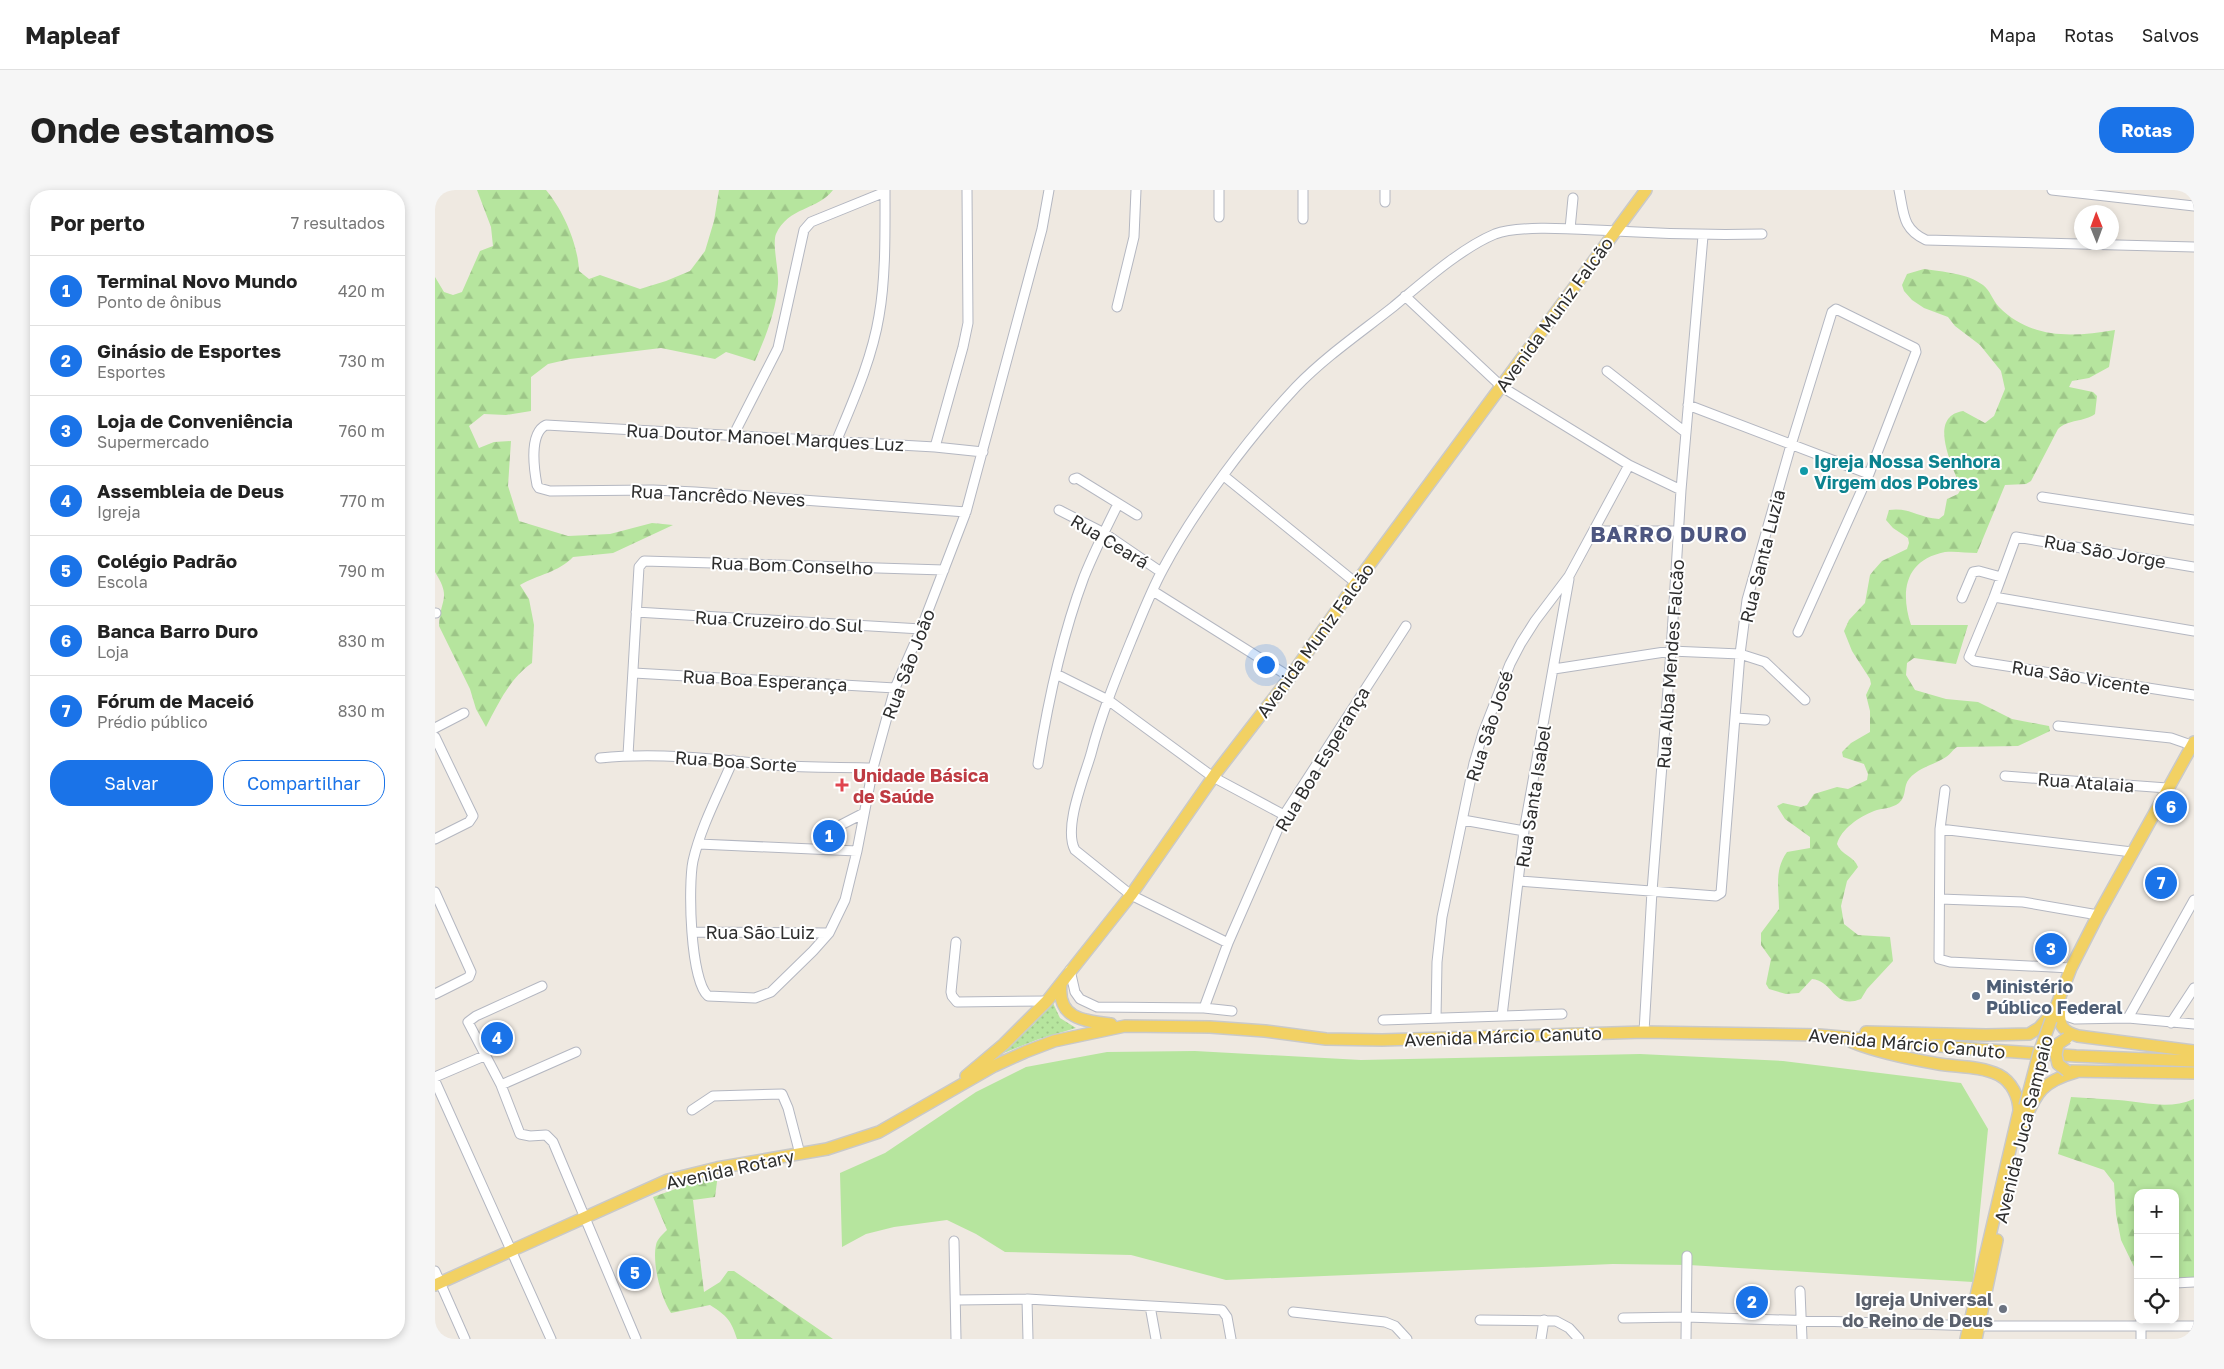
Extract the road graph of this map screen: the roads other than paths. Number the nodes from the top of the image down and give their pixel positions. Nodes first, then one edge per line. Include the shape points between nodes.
1 (967, 190) edge
2 (1049, 190) edge
3 (1136, 190) edge
4 (1219, 190) edge
5 (1303, 190) edge
6 (1385, 190) edge
7 (1646, 190) edge
8 (1899, 190) edge
9 (2052, 190) edge
10 (885, 191) edge
11 (1573, 198) dead end
12 (1385, 202) dead end
13 (2194, 206) edge
14 (1219, 217) dead end
15 (1303, 219) dead end
16 (1570, 229) junction
17 (1613, 231) junction
18 (1762, 234) dead end
19 (1703, 236) junction
20 (2194, 247) edge
21 (1405, 296) junction
22 (1117, 306) dead end
23 (1607, 371) dead end
24 (1502, 387) junction
25 (1688, 405) junction
26 (546, 425) joint
27 (1685, 432) junction
28 (733, 436) junction
29 (836, 442) junction
30 (1791, 444) junction
31 (935, 447) junction
32 (983, 452) junction
33 (1629, 465) junction
34 (1869, 474) junction
35 (1224, 476) junction
36 (1074, 479) dead end
37 (1681, 490) junction
38 (2042, 497) dead end
39 (1118, 504) junction
40 (1059, 510) dead end
41 (966, 512) junction
42 (1137, 515) dead end
43 (2194, 520) edge
44 (1679, 530) junction
45 (1596, 531) junction
46 (1104, 533) junction
47 (2194, 566) edge
48 (944, 570) junction
49 (1161, 572) junction
50 (1569, 576) junction
51 (2001, 577) junction
52 (1356, 583) junction
53 (1153, 591) junction
54 (1994, 597) junction
55 (1962, 598) dead end
56 (637, 612) junction
57 (1406, 626) dead end
58 (921, 629) junction
59 (2194, 630) edge
60 (1798, 632) dead end
61 (1671, 652) junction
62 (1740, 654) junction
63 (1555, 669) junction
64 (634, 673) junction
65 (1056, 674) junction
66 (1290, 677) junction
67 (895, 688) junction
68 (2194, 695) edge
69 (1108, 700) junction
70 (1805, 700) dead end
71 (465, 713) dead end
72 (1736, 718) junction
73 (1765, 720) dead end
74 (2058, 726) dead end
75 (435, 728) edge
76 (435, 737) edge
77 (2193, 745) edge
78 (628, 755) junction
79 (600, 758) dead end
80 (733, 760) junction
81 (1039, 764) dead end
82 (873, 768) junction
83 (2005, 776) dead end
84 (1213, 777) junction
85 (2167, 788) junction
86 (1945, 790) dead end
87 (864, 813) junction
88 (1284, 815) junction
89 (1463, 820) junction
90 (1940, 829) junction
91 (1524, 831) junction
92 (435, 839) edge
93 (699, 844) junction
94 (831, 850) junction
95 (857, 851) junction
96 (2132, 852) junction
97 (1519, 881) junction
98 (1652, 891) junction
99 (435, 892) edge
100 (1131, 895) junction
101 (1940, 899) junction
102 (2194, 900) edge
103 (2098, 915) junction
104 (692, 932) junction
105 (829, 933) junction
106 (956, 942) dead end
107 (1228, 943) junction
108 (2071, 968) junction
109 (1071, 970) junction
110 (1061, 984) junction
111 (542, 986) dead end
112 (2194, 988) edge
113 (435, 994) edge
114 (1047, 1001) junction
115 (1204, 1008) junction
116 (1232, 1011) dead end
117 (2055, 1012) junction
118 (1562, 1014) dead end
119 (1502, 1016) junction
120 (1436, 1018) junction
121 (2128, 1018) junction
122 (1383, 1020) dead end
123 (2171, 1023) junction
124 (2194, 1024) edge
125 (1125, 1026) junction
126 (1644, 1032) junction
127 (1819, 1035) junction
128 (1837, 1036) junction
129 (2072, 1037) junction
130 (2194, 1051) edge
131 (576, 1052) dead end
132 (484, 1056) junction
133 (2194, 1061) edge
134 (2071, 1071) junction
135 (2194, 1073) edge
136 (435, 1077) edge
137 (435, 1081) edge
138 (501, 1084) junction
139 (943, 1094) junction
140 (692, 1110) dead end
141 (2020, 1130) junction
142 (800, 1154) junction
143 (584, 1216) junction
144 (954, 1241) dead end
145 (513, 1251) junction
146 (1687, 1256) dead end
147 (435, 1271) edge
148 (2179, 1282) edge
149 (2194, 1282) edge
150 (438, 1284) edge
151 (1800, 1291) dead end
152 (1027, 1299) junction
153 (956, 1300) junction
154 (1150, 1306) junction
155 (1293, 1312) dead end
156 (1686, 1317) junction
157 (1623, 1318) dead end
158 (1480, 1320) dead end
159 (1544, 1320) junction
160 (1802, 1321) junction
161 (2134, 1323) edge
162 (2141, 1324) edge
163 (2159, 1324) edge
164 (1974, 1326) junction
165 (2194, 1326) edge
166 (465, 1339) edge
167 (551, 1339) edge
168 (636, 1339) edge
169 (957, 1339) edge
170 (1028, 1339) edge
171 (1156, 1339) edge
172 (1231, 1339) edge
173 (1407, 1339) edge
174 (1541, 1339) edge
175 (1579, 1339) edge
176 (1686, 1339) edge
177 (1802, 1339) edge
178 (1966, 1339) edge
179 (1975, 1339) edge
180 (2141, 1339) edge

1 - 31 street via 968,324
2 - 32 street, Rua São João via 1042,229
3 - 22 street via 1134,237
4 - 14 street
5 - 15 street
6 - 12 street
7 - 17 main road, Avenida Muniz Falcão
8 - 20 street via 1907,226 1926,240
9 - 13 street
10 - 28 street via 811,222 804,230 778,348
10 - 29 street via 879,315 875,336
11 - 16 street
16 - 17 street
16 - 21 street via 1499,233 1469,248
17 - 19 street
17 - 24 main road, Avenida Muniz Falcão
18 - 19 street
19 - 25 street, Rua Alba Mendes Falcão
21 - 24 street
21 - 35 street via 1297,386
23 - 27 street
24 - 33 street
24 - 52 main road, Avenida Muniz Falcão
25 - 27 street, Rua Alba Mendes Falcão
25 - 30 street
26 - 28 street, Rua Doutor Manoel Marques Luz
26 - 41 street, Rua Tancrêdo Neves via 540,429 535,442 536,476 539,488 544,490 695,492
27 - 37 street, Rua Alba Mendes Falcão
28 - 29 street, Rua Doutor Manoel Marques Luz
29 - 31 street, Rua Doutor Manoel Marques Luz
30 - 34 street
30 - 34 street, Rua Santa Luzia via 1834,310 1837,309 1917,350
30 - 62 street, Rua Santa Luzia via 1747,600
31 - 32 street, Rua Doutor Manoel Marques Luz
32 - 41 street, Rua São João
33 - 37 street
33 - 45 street, Rua São José
34 - 60 street
35 - 49 street
35 - 52 street via 1261,511
36 - 39 street
37 - 44 street, Rua Alba Mendes Falcão
38 - 43 street
39 - 42 street
39 - 46 street
40 - 46 street, Rua Ceará
41 - 48 street, Rua São João
44 - 45 street
44 - 61 street, Rua Alba Mendes Falcão
45 - 50 street, Rua São José
46 - 49 street, Rua Ceará
46 - 65 street via 1075,603
47 - 51 street, Rua São Jorge via 2016,537
48 - 56 street, Rua Bom Conselho via 649,560 641,563
48 - 58 street, Rua São João
49 - 53 street
50 - 63 street, Rua Santa Isabel
50 - 89 street, Rua São José via 1535,621 1510,664 1474,763
51 - 54 street
51 - 55 street via 1973,572
52 - 66 main road, Avenida Muniz Falcão
53 - 66 street
53 - 69 street
54 - 59 street
54 - 68 street, Rua São Vicente via 1969,658 1974,661
56 - 58 street, Rua Cruzeiro do Sul
56 - 64 street
57 - 88 street, Rua Boa Esperança
58 - 67 street, Rua São João
61 - 62 street
61 - 63 street
61 - 98 street, Rua Alba Mendes Falcão
62 - 70 street via 1765,662
62 - 72 street, Rua Santa Luzia
63 - 91 street, Rua Santa Isabel
64 - 67 street, Rua Boa Esperança
64 - 78 street
65 - 69 street
65 - 81 street
66 - 84 main road, Avenida Muniz Falcão
67 - 82 street, Rua São João
69 - 84 street
69 - 100 street via 1073,817 1071,840 1075,850
71 - 75 street
72 - 73 street
72 - 98 street, Rua Santa Luzia via 1721,893 1716,896
74 - 77 street via 2171,738
76 - 92 street via 473,813 473,819
77 - 85 main road
78 - 79 street, Rua Boa Sorte
78 - 80 street, Rua Boa Sorte
80 - 82 street, Rua Boa Sorte via 773,765
80 - 93 street
82 - 87 street, Rua São João
83 - 85 street, Rua Atalaia
84 - 88 street
84 - 100 main road, Avenida Muniz Falcão
85 - 96 main road
86 - 90 street
87 - 94 street via 835,828
87 - 95 street, Rua São João
88 - 107 street, Rua Boa Esperança
89 - 91 street
89 - 120 street, Rua São José via 1439,934
90 - 96 street
90 - 101 street
91 - 97 street, Rua Santa Isabel
93 - 94 street
93 - 104 street via 693,863
94 - 95 street
95 - 105 street, Rua São João via 845,900
96 - 103 main road
97 - 98 street
97 - 119 street, Rua Santa Isabel
98 - 126 street, Rua Alba Mendes Falcão
99 - 113 street via 471,972 471,975
100 - 107 street
100 - 109 main road, Avenida Muniz Falcão
101 - 103 street via 2023,902
101 - 108 street via 1939,959
102 - 121 street
103 - 108 main road
104 - 105 street, Rua São Luiz
104 - 105 street, Rua São João via 697,972 704,993 740,998 767,995
106 - 114 street via 951,992 957,1002
107 - 115 street, Rua Boa Esperança
108 - 117 main road
109 - 110 main road, Avenida Muniz Falcão
109 - 115 street via 1075,992 1080,999 1097,1007
110 - 114 main road, Avenida Muniz Falcão
110 - 125 main road via 1063,1005 1073,1016
111 - 132 street via 468,1022
112 - 123 street
114 - 139 main road, Avenida Muniz Falcão via 1004,1044
115 - 116 street
117 - 121 street via 2075,1019
117 - 127 main road via 2029,1034 1863,1032
117 - 129 main road via 2061,1026
117 - 141 main road, Avenida Juca Sampaio, bridge via 2039,1053
118 - 119 street
119 - 120 street
120 - 122 street
121 - 123 street
123 - 124 street
125 - 126 main road, Avenida Márcio Canuto via 1210,1027 1326,1039 1382,1040
125 - 139 main road, Avenida Márcio Canuto via 1054,1041 994,1066
126 - 127 main road, Avenida Márcio Canuto
127 - 128 main road, Avenida Márcio Canuto
128 - 133 main road, Avenida Márcio Canuto via 1974,1049
128 - 164 main road, Avenida Juca Sampaio via 1910,1058 1990,1072 2007,1081 2014,1092 2019,1111
129 - 130 main road
129 - 134 main road, bridge via 2058,1044 2056,1055 2058,1064
131 - 138 street
132 - 136 street
132 - 138 street
134 - 135 main road
134 - 141 main road via 2043,1086
137 - 145 street
138 - 143 street via 520,1134 546,1135 553,1142
139 - 142 main road, Avenida Rotary via 879,1132 836,1147
140 - 142 street via 713,1096 782,1094
141 - 164 main road, Avenida Juca Sampaio
142 - 143 main road, Avenida Rotary via 668,1180
143 - 145 main road, Avenida Rotary
143 - 168 street
144 - 153 street
145 - 150 main road, Avenida Rotary
145 - 167 street
146 - 156 street
147 - 150 street
148 - 149 street
150 - 166 street
151 - 160 street
152 - 153 street
152 - 154 street
152 - 170 street
153 - 169 street
154 - 171 street
154 - 172 street via 1222,1310 1226,1313
155 - 173 street via 1385,1322 1395,1326
156 - 157 street
156 - 160 street
156 - 176 street
158 - 159 street
159 - 174 street
159 - 175 street via 1562,1323
160 - 164 street
160 - 177 street
161 - 164 street
162 - 180 street
163 - 165 street
164 - 178 main road, Avenida Juca Sampaio
164 - 179 main road, Avenida Juca Sampaio

